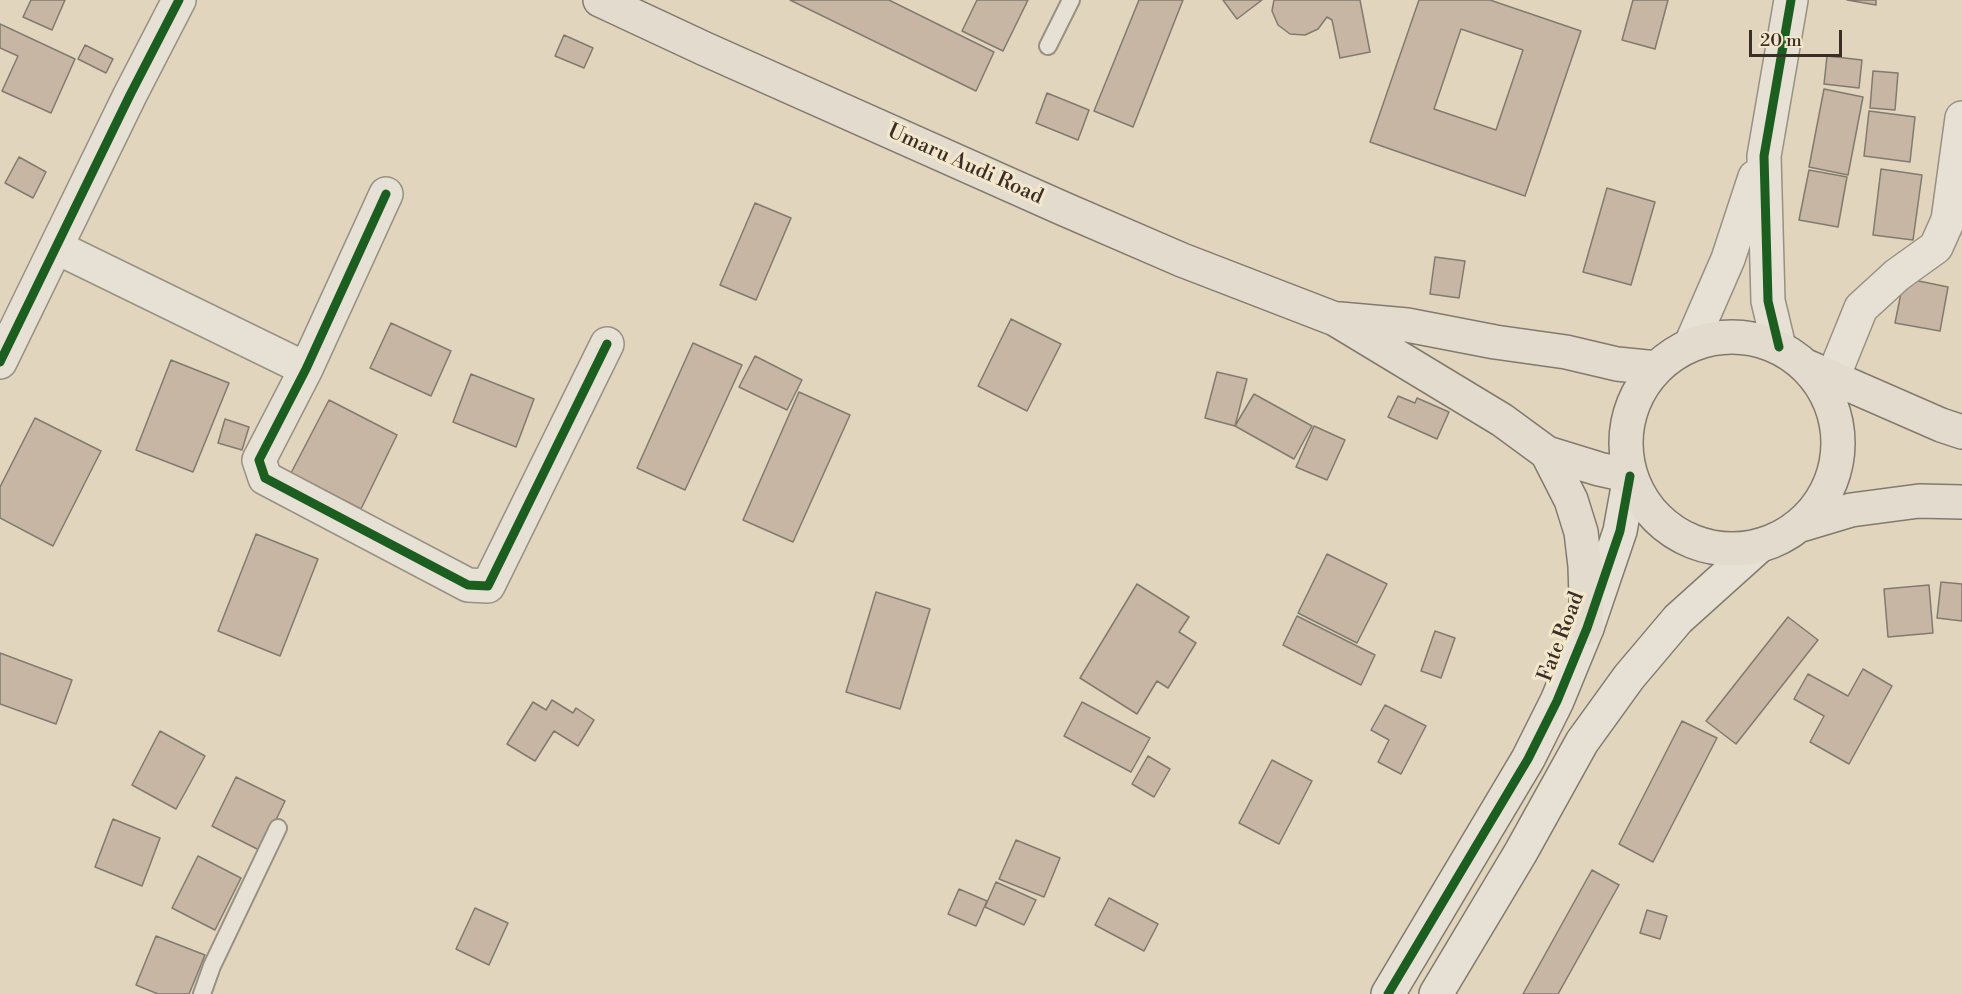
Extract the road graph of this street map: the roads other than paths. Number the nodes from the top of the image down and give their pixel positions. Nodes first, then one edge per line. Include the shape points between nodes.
1 (179, 0) edge
2 (600, 0) edge
3 (1071, 0) edge
4 (1791, 0) edge
5 (1048, 46) dead end
6 (1962, 118) edge
7 (1764, 156) junction
8 (386, 194) dead end
9 (56, 247) junction
10 (1335, 319) junction
11 (607, 344) dead end
12 (1691, 344) junction
13 (1779, 347) junction
14 (0, 362) edge
15 (1657, 368) junction
16 (306, 369) junction
17 (1820, 371) junction
18 (1962, 432) edge
19 (1547, 453) junction
20 (1630, 476) junction
21 (1962, 502) edge
22 (1801, 525) junction
23 (1758, 547) junction
24 (1587, 628) junction
25 (278, 828) dead end
26 (202, 994) edge
27 (1389, 994) edge
28 (1436, 994) edge

1 - 9 street
2 - 10 main road, Umaru Audi Road via 1064,210
3 - 5 lane
4 - 7 street
6 - 17 street via 1948,220 1936,247 1861,308
7 - 12 street via 1728,259
7 - 13 street via 1768,301
8 - 16 street
9 - 14 street
9 - 16 street
10 - 15 main road via 1407,325
10 - 19 main road via 1502,420
11 - 16 street via 488,586 468,585 265,477 259,460
12 - 13 main road via 1720,336 1750,338
12 - 15 main road
13 - 17 main road
15 - 20 main road via 1633,404 1626,446
17 - 18 main road
17 - 22 main road via 1836,417 1839,447 1834,476 1821,503
19 - 20 main road
19 - 24 main road via 1571,500 1581,532
20 - 23 main road via 1636,494 1664,526 1692,543 1725,550
20 - 24 street, Fate Road via 1620,531
21 - 22 main road via 1919,501 1851,510
22 - 23 main road
23 - 28 street via 1678,619 1582,742
24 - 27 street, Fate Road via 1528,759
25 - 26 lane

